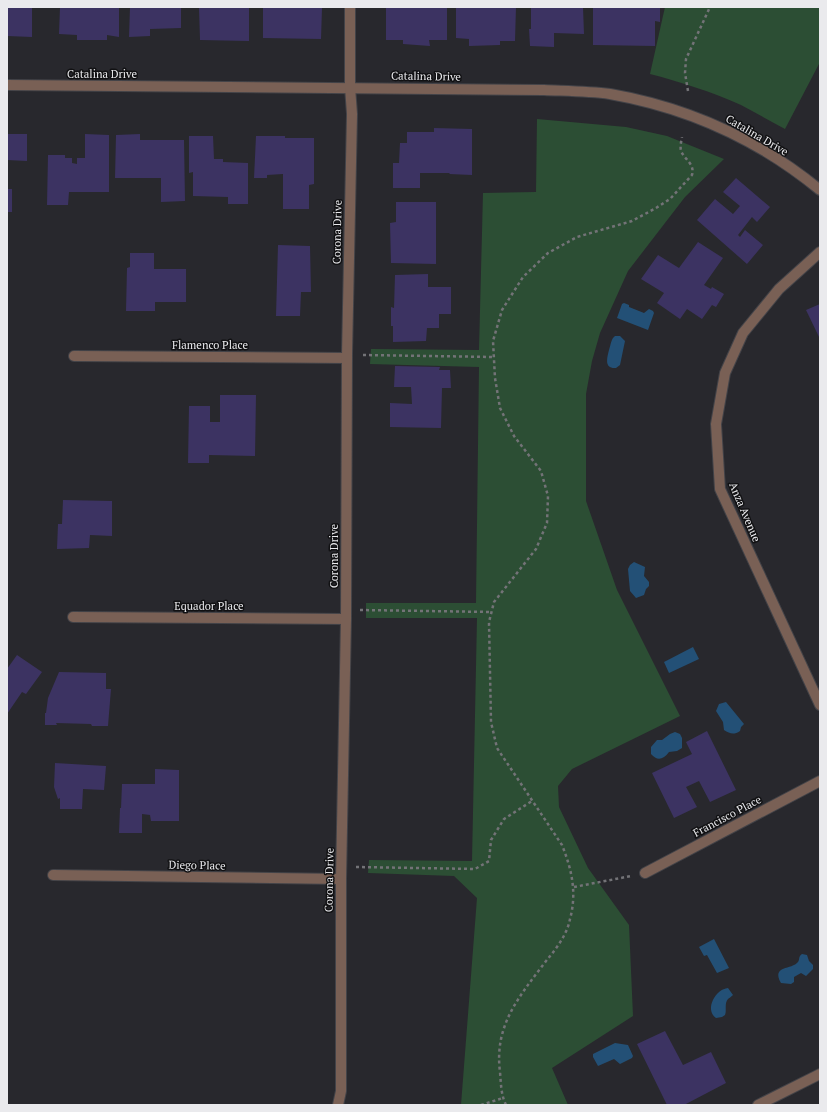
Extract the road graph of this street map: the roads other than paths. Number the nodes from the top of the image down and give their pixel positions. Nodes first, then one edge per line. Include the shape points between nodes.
1 (350, 7) edge
2 (7, 85) edge
3 (350, 87) junction
4 (820, 190) edge
5 (820, 252) edge
6 (74, 356) dead end
7 (347, 356) junction
8 (346, 614) junction
9 (73, 617) dead end
10 (820, 705) edge
11 (820, 780) edge
12 (645, 873) road end
13 (53, 875) dead end
14 (341, 879) junction
15 (820, 1074) edge
16 (338, 1105) edge
17 (758, 1105) edge

1 - 3 street, Corona Drive
2 - 3 street, Catalina Drive
3 - 4 street, Catalina Drive via 575,91 609,94 656,104 685,112 740,136
3 - 7 street, Corona Drive via 352,122
5 - 10 street, Anza Avenue via 779,289 744,333 725,373 716,424 720,489
6 - 7 street, Flamenco Place
7 - 8 street, Corona Drive
8 - 9 street, Equador Place
8 - 14 street, Corona Drive
11 - 12 street, Francisco Place
13 - 14 street, Diego Place
14 - 16 street, Corona Drive via 341,1091
15 - 17 street

